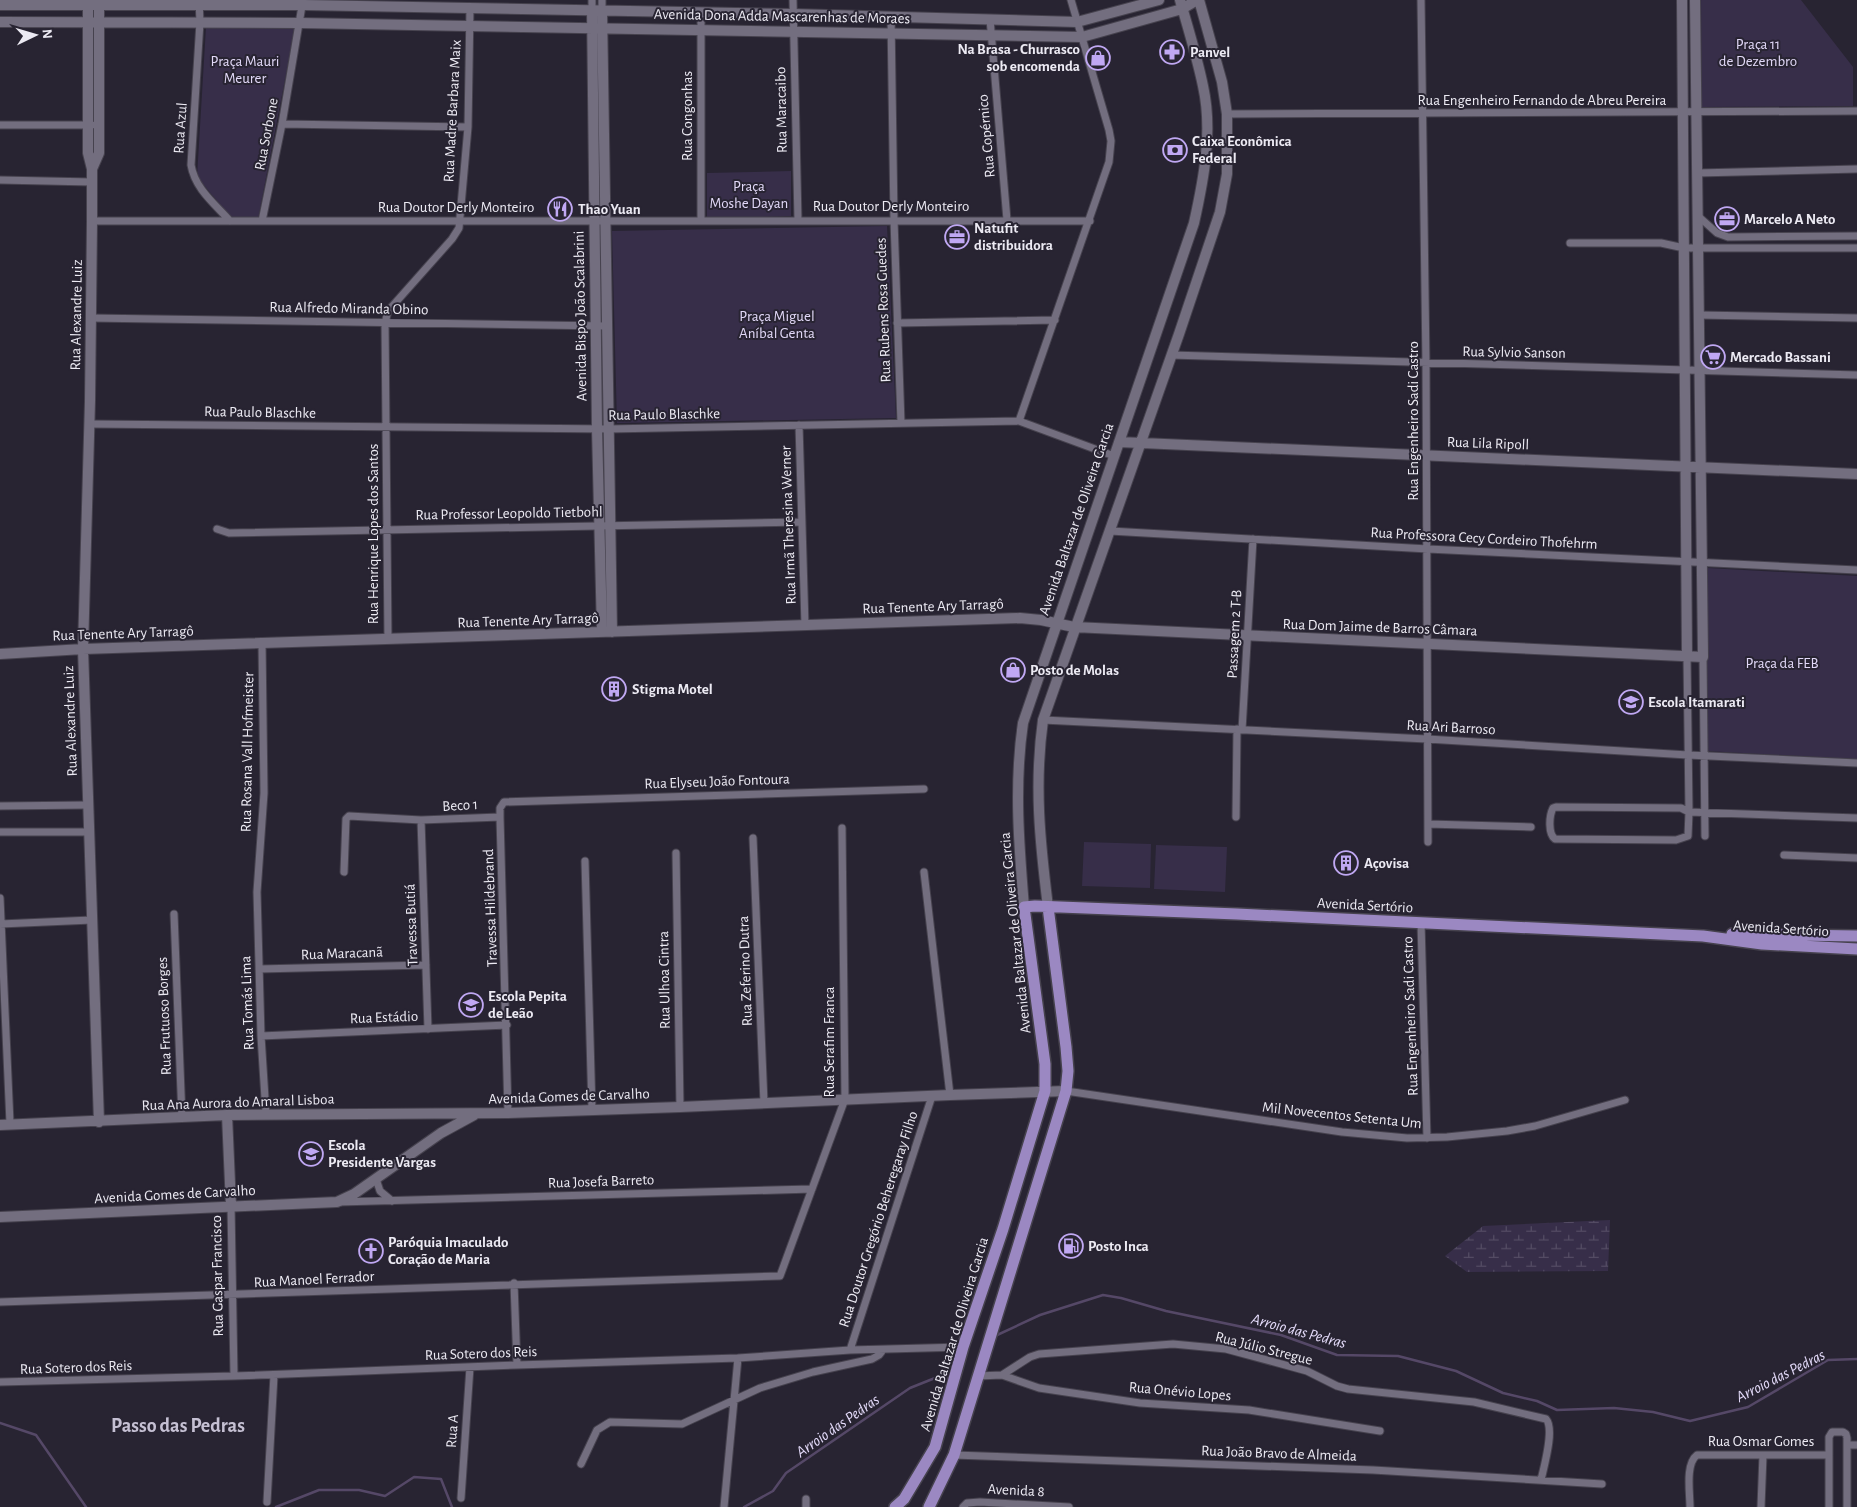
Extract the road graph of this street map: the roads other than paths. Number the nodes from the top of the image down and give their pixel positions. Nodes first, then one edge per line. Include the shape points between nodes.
1 (793, 0) edge
2 (1071, 0) edge
3 (1159, 0) edge
4 (1198, 0) edge
5 (1421, 0) edge
6 (1682, 0) edge
7 (1695, 0) edge
8 (303, 2) edge
9 (200, 3) edge
10 (99, 4) junction
11 (0, 5) edge
12 (88, 5) junction
13 (597, 5) edge
14 (1181, 5) edge
15 (470, 8) junction
16 (701, 12) junction
17 (793, 14) junction
18 (890, 17) junction
19 (990, 19) junction
20 (88, 21) junction
21 (99, 21) junction
22 (0, 22) edge
23 (200, 22) junction
24 (1077, 22) junction
25 (300, 23) junction
26 (470, 25) junction
27 (597, 27) junction
28 (701, 29) junction
29 (793, 31) junction
30 (891, 33) junction
31 (992, 36) junction
32 (1082, 37) junction
33 (1857, 111) edge
34 (1422, 113) junction
35 (1683, 113) junction
36 (1696, 113) junction
37 (1227, 114) junction
38 (282, 124) junction
39 (0, 125) edge
40 (88, 126) junction
41 (100, 126) junction
42 (468, 127) junction
43 (92, 169) junction
44 (1857, 169) edge
45 (1697, 173) junction
46 (0, 180) edge
47 (92, 182) junction
48 (1698, 216) junction
49 (600, 220) junction
50 (701, 220) junction
51 (798, 220) junction
52 (894, 220) junction
53 (1007, 220) junction
54 (92, 221) junction
55 (230, 221) junction
56 (262, 221) junction
57 (460, 221) junction
58 (1090, 221) junction
59 (1857, 236) edge
60 (1570, 243) dead end
61 (1684, 248) junction
62 (1698, 248) junction
63 (1857, 248) edge
64 (1699, 315) junction
65 (90, 318) junction
66 (1857, 318) edge
67 (1055, 320) junction
68 (385, 323) junction
69 (897, 323) junction
70 (596, 326) junction
71 (607, 326) junction
72 (1171, 355) junction
73 (1426, 364) junction
74 (1685, 370) junction
75 (1700, 370) junction
76 (1857, 375) edge
77 (1019, 421) junction
78 (901, 423) junction
79 (89, 424) junction
80 (799, 425) junction
81 (386, 427) junction
82 (597, 429) junction
83 (608, 429) junction
84 (1119, 442) junction
85 (1140, 442) junction
86 (1114, 456) junction
87 (1427, 456) junction
88 (1686, 466) junction
89 (1700, 467) junction
90 (1857, 474) edge
91 (802, 522) junction
92 (600, 526) junction
93 (611, 526) junction
94 (217, 529) dead end
95 (388, 529) junction
96 (1110, 531) junction
97 (1253, 539) junction
98 (1428, 549) junction
99 (1686, 562) junction
100 (1702, 562) junction
101 (1857, 570) edge
102 (1056, 622) junction
103 (805, 626) junction
104 (1074, 626) junction
105 (607, 632) junction
106 (1248, 636) junction
107 (388, 640) junction
108 (262, 643) junction
109 (1427, 643) junction
110 (82, 649) junction
111 (0, 654) edge
112 (1687, 657) junction
113 (1703, 657) junction
114 (1043, 720) junction
115 (1240, 729) junction
116 (1427, 738) junction
117 (1688, 755) junction
118 (1704, 755) junction
119 (1857, 763) edge
120 (924, 789) dead end
121 (88, 805) junction
122 (0, 806) edge
123 (1689, 812) junction
124 (1705, 812) junction
125 (1236, 816) dead end
126 (500, 817) junction
127 (1857, 818) edge
128 (421, 820) junction
129 (1428, 824) junction
130 (1531, 827) dead end
131 (842, 828) dead end
132 (0, 832) edge
133 (89, 832) junction
134 (1705, 836) dead end
135 (753, 838) dead end
136 (1428, 842) dead end
137 (676, 853) dead end
138 (1784, 856) dead end
139 (1857, 858) edge
140 (584, 861) dead end
141 (344, 872) dead end
142 (924, 872) dead end
143 (257, 892) joint
144 (0, 898) edge
145 (1024, 907) junction
146 (1048, 907) junction
147 (174, 914) dead end
148 (92, 920) junction
149 (1421, 923) junction
150 (1, 924) edge
151 (1703, 936) junction
152 (1857, 936) edge
153 (1857, 948) edge
154 (426, 965) junction
155 (259, 970) junction
156 (507, 1026) junction
157 (428, 1029) junction
158 (261, 1036) junction
159 (1045, 1091) junction
160 (1066, 1091) junction
161 (950, 1094) junction
162 (932, 1096) junction
163 (845, 1099) junction
164 (1625, 1100) dead end
165 (764, 1103) junction
166 (680, 1107) junction
167 (592, 1110) junction
168 (478, 1113) junction
169 (508, 1113) junction
170 (266, 1114) junction
171 (226, 1115) junction
172 (182, 1118) junction
173 (99, 1122) junction
174 (5, 1124) edge
175 (1427, 1138) junction
176 (376, 1179) junction
177 (812, 1188) junction
178 (392, 1201) junction
179 (336, 1202) junction
180 (231, 1206) junction
181 (0, 1217) edge
182 (780, 1276) joint
183 (514, 1284) junction
184 (232, 1296) junction
185 (0, 1302) edge
186 (850, 1350) junction
187 (883, 1350) junction
188 (962, 1351) junction
189 (738, 1358) junction
190 (517, 1365) junction
191 (470, 1367) junction
192 (274, 1375) junction
193 (1002, 1375) junction
194 (234, 1376) junction
195 (978, 1376) junction
196 (0, 1382) edge
197 (734, 1400) junction
198 (1380, 1431) dead end
199 (1847, 1445) junction
200 (1857, 1445) edge
201 (1763, 1454) junction
202 (954, 1455) junction
203 (1829, 1455) junction
204 (581, 1464) dead end
205 (1542, 1480) junction
206 (1602, 1484) dead end
207 (461, 1498) dead end
208 (267, 1502) dead end
209 (724, 1507) edge
210 (895, 1507) edge
211 (930, 1507) edge
212 (963, 1507) edge
213 (1069, 1507) edge
214 (1690, 1507) edge
215 (1761, 1507) edge
216 (1829, 1507) edge
217 (1847, 1507) edge

1 - 17 street, Rua Maracaibo
2 - 24 street
3 - 24 street, Avenida Dona Adda Mascarenhas de Moraes
4 - 14 street, Avenida Dona Adda Mascarenhas de Moraes
4 - 37 street via 1222,82
5 - 34 street, Rua Engenheiro Sadi Castro
6 - 35 street
7 - 36 street
8 - 9 street, Avenida Dona Adda Mascarenhas de Moraes
8 - 15 street, Avenida Dona Adda Mascarenhas de Moraes
8 - 25 street, Rua Sorbone
9 - 10 street, Avenida Dona Adda Mascarenhas de Moraes
9 - 23 street, Rua Azul
10 - 12 street, Avenida Dona Adda Mascarenhas de Moraes
10 - 21 street, Rua Alexandre Luiz
11 - 12 street, Avenida Dona Adda Mascarenhas de Moraes
12 - 20 street, Rua Alexandre Luiz
13 - 15 street, Avenida Dona Adda Mascarenhas de Moraes
13 - 16 street, Avenida Dona Adda Mascarenhas de Moraes
13 - 27 street, Avenida Bispo João Scalabrini
14 - 32 street, Avenida Dona Adda Mascarenhas de Moraes
14 - 84 street, Avenida Baltazar de Oliveira Garcia via 1204,87 1207,123 1205,171 1194,223
15 - 26 street, Rua Madre Barbara Maix
16 - 17 street, Avenida Dona Adda Mascarenhas de Moraes
16 - 28 street, Rua Congonhas
17 - 18 street, Avenida Dona Adda Mascarenhas de Moraes
17 - 29 street, Rua Maracaibo
18 - 19 street, Avenida Dona Adda Mascarenhas de Moraes
18 - 30 street, Rua Rubens Rosa Guedes
19 - 24 street, Avenida Dona Adda Mascarenhas de Moraes
19 - 31 street, Rua Copérnico
20 - 21 street, Avenida Dona Adda Mascarenhas de Moraes
20 - 22 street, Avenida Dona Adda Mascarenhas de Moraes
20 - 40 street, Rua Alexandre Luiz
21 - 23 street, Avenida Dona Adda Mascarenhas de Moraes
21 - 41 street, Rua Alexandre Luiz
23 - 25 street, Avenida Dona Adda Mascarenhas de Moraes
23 - 55 street, Rua Azul via 191,165 200,188
24 - 32 street
25 - 26 street, Avenida Dona Adda Mascarenhas de Moraes
25 - 38 street, Rua Sorbone
26 - 27 street, Avenida Dona Adda Mascarenhas de Moraes
26 - 42 street, Rua Madre Barbara Maix
27 - 28 street, Avenida Dona Adda Mascarenhas de Moraes
27 - 49 street, Avenida Bispo João Scalabrini
28 - 29 street, Avenida Dona Adda Mascarenhas de Moraes
28 - 50 street, Rua Congonhas
29 - 30 street, Avenida Dona Adda Mascarenhas de Moraes
29 - 51 street, Rua Maracaibo
30 - 31 street, Avenida Dona Adda Mascarenhas de Moraes
30 - 52 street, Rua Rubens Rosa Guedes
31 - 32 street, Avenida Dona Adda Mascarenhas de Moraes
31 - 53 street, Rua Copérnico
32 - 58 street via 1111,141 1109,162
33 - 36 street, Rua Engenheiro Fernando de Abreu Pereira
34 - 35 street, Rua Engenheiro Fernando de Abreu Pereira
34 - 37 street, Rua Engenheiro Fernando de Abreu Pereira
34 - 73 street, Rua Engenheiro Sadi Castro
35 - 36 street, Rua Engenheiro Fernando de Abreu Pereira
35 - 61 street
36 - 45 street
37 - 72 street via 1227,174 1220,212
38 - 42 street
38 - 56 street, Rua Sorbone
39 - 40 street
40 - 41 street
40 - 43 street, Rua Alexandre Luiz via 88,154
41 - 43 street, Rua Alexandre Luiz via 99,153
42 - 57 street, Rua Madre Barbara Maix
43 - 47 street, Rua Alexandre Luiz
44 - 45 street
45 - 48 street
46 - 47 street
47 - 54 street, Rua Alexandre Luiz
48 - 59 street via 1717,233 1728,237
48 - 62 street
49 - 50 street, Rua Doutor Derly Monteiro
49 - 57 street, Rua Doutor Derly Monteiro
49 - 70 street, Avenida Bispo João Scalabrini
49 - 71 street, Avenida Bispo João Scalabrini
50 - 51 street, Rua Doutor Derly Monteiro
51 - 52 street, Rua Doutor Derly Monteiro
52 - 53 street, Rua Doutor Derly Monteiro
52 - 69 street, Rua Rubens Rosa Guedes
53 - 58 street, Rua Doutor Derly Monteiro
54 - 55 street, Rua Doutor Derly Monteiro
54 - 65 street, Rua Alexandre Luiz
55 - 56 street, Rua Doutor Derly Monteiro
56 - 57 street, Rua Doutor Derly Monteiro
57 - 68 street, Rua Madre Barbara Maix via 456,233 388,311
58 - 67 street
60 - 61 street via 1661,243
61 - 62 street
61 - 74 street
62 - 63 street
62 - 64 street
64 - 66 street
64 - 75 street
65 - 68 street, Rua Alfredo Miranda Obino
65 - 79 street, Rua Alexandre Luiz
67 - 69 street
67 - 77 street
68 - 70 street, Rua Alfredo Miranda Obino
68 - 81 street, Rua Madre Barbara Maix
69 - 78 street, Rua Rubens Rosa Guedes
70 - 71 street, Rua Alfredo Miranda Obino
70 - 82 street, Avenida Bispo João Scalabrini
71 - 83 street, Avenida Bispo João Scalabrini
72 - 73 street, Rua Sylvio Sanson
72 - 85 street
73 - 74 street, Rua Sylvio Sanson
73 - 87 street, Rua Engenheiro Sadi Castro
74 - 75 street, Rua Sylvio Sanson
74 - 88 street
75 - 76 street, Rua Sylvio Sanson
75 - 89 street
77 - 78 street, Rua Paulo Blaschke
77 - 86 street, Rua Paulo Blaschke
78 - 80 street, Rua Paulo Blaschke
79 - 81 street, Rua Paulo Blaschke
79 - 110 street, Rua Alexandre Luiz
80 - 83 street, Rua Paulo Blaschke
80 - 91 street, Rua Irmã Theresina Werner
81 - 82 street, Rua Paulo Blaschke
81 - 95 street, Rua Henrique Lopes dos Santos
82 - 83 street, Rua Paulo Blaschke
82 - 92 street, Avenida Bispo João Scalabrini
83 - 93 street, Avenida Bispo João Scalabrini
84 - 85 street, Rua Lila Ripoll
84 - 86 street, Avenida Baltazar de Oliveira Garcia
85 - 87 street, Rua Lila Ripoll
85 - 96 street
86 - 102 street, Avenida Baltazar de Oliveira Garcia
87 - 88 street, Rua Lila Ripoll
87 - 98 street, Rua Engenheiro Sadi Castro
88 - 89 street, Rua Lila Ripoll
88 - 99 street
89 - 90 street, Rua Lila Ripoll
89 - 100 street
91 - 93 street, Rua Professor Leopoldo Tietbohl
91 - 103 street, Rua Irmã Theresina Werner
92 - 93 street, Rua Professor Leopoldo Tietbohl
92 - 95 street, Rua Professor Leopoldo Tietbohl
92 - 105 street, Avenida Bispo João Scalabrini
93 - 105 street, Avenida Bispo João Scalabrini
94 - 95 street, Rua Professor Leopoldo Tietbohl via 229,533
95 - 107 street, Rua Henrique Lopes dos Santos
96 - 97 street, Rua Professora Cecy Cordeiro Thofehrm
96 - 104 street
97 - 98 street, Rua Professora Cecy Cordeiro Thofehrm
97 - 106 street, Passagem 2 T-B
98 - 99 street, Rua Professora Cecy Cordeiro Thofehrm
98 - 109 street, Rua Engenheiro Sadi Castro
99 - 100 street, Rua Professora Cecy Cordeiro Thofehrm
99 - 112 street
100 - 101 street, Rua Professora Cecy Cordeiro Thofehrm
100 - 113 street
102 - 103 street, Rua Tenente Ary Tarragô via 1020,618
102 - 104 street, Rua Dom Jaime de Barros Câmara
102 - 145 street, Avenida Baltazar de Oliveira Garcia via 1023,723 1018,756 1018,836
103 - 105 street, Rua Tenente Ary Tarragô
104 - 106 street, Rua Dom Jaime de Barros Câmara
104 - 114 street
105 - 107 street, Rua Tenente Ary Tarragô
106 - 109 street, Rua Dom Jaime de Barros Câmara
106 - 115 street, Passagem 2 T-B
107 - 108 street, Rua Tenente Ary Tarragô
108 - 110 street, Rua Tenente Ary Tarragô
108 - 143 street, Rua Rosana Vall Hofmeister via 264,793
109 - 112 street, Rua Dom Jaime de Barros Câmara
109 - 116 street, Rua Engenheiro Sadi Castro
110 - 111 street, Rua Tenente Ary Tarragô
110 - 121 street, Rua Alexandre Luiz
112 - 113 street, Rua Dom Jaime de Barros Câmara
112 - 117 street
113 - 118 street
114 - 115 street, Rua Ari Barroso
114 - 146 street via 1038,816
115 - 116 street, Rua Ari Barroso
115 - 125 street, Passagem 2 T-B
116 - 117 street, Rua Ari Barroso
116 - 129 street, Rua Engenheiro Sadi Castro
117 - 118 street, Rua Ari Barroso
117 - 123 street
118 - 119 street, Rua Ari Barroso
118 - 124 street
120 - 126 street, Rua Elyseu João Fontoura via 512,801 502,804
121 - 122 street
121 - 133 street, Rua Alexandre Luiz
123 - 123 street via 1688,836 1681,840 1556,839 1550,834 1551,812 1556,807 1681,808
123 - 124 street
124 - 127 street
124 - 134 street
126 - 128 street, Beco 1
126 - 156 street, Travessa Hildebrand
128 - 141 street, Beco 1 via 347,817
128 - 154 street, Travessa Butiá
129 - 130 street
129 - 136 street, Rua Engenheiro Sadi Castro
131 - 163 street, Rua Serafim Franca
132 - 133 street
133 - 148 street, Rua Alexandre Luiz
135 - 165 street, Rua Zeferino Dutra
137 - 166 street, Rua Ulhoa Cintra
138 - 139 street
140 - 167 street
142 - 161 street
143 - 155 street, Rua Tomás Lima
144 - 150 street
145 - 146 main road, Avenida Sertório
145 - 159 main road, Avenida Baltazar de Oliveira Garcia via 1045,1064
146 - 149 main road, Avenida Sertório
146 - 160 main road via 1066,1047
147 - 172 street, Rua Frutuoso Borges
148 - 150 street
148 - 173 street, Rua Alexandre Luiz
149 - 151 main road, Avenida Sertório
149 - 175 street, Rua Engenheiro Sadi Castro
150 - 174 street
151 - 152 main road, Avenida Sertório
151 - 153 main road, Avenida Sertório via 1762,944
154 - 155 street, Rua Maracanã
154 - 157 street, Travessa Butiá
155 - 158 street, Rua Tomás Lima
156 - 157 street, Rua Estádio
156 - 169 street, Travessa Hildebrand
157 - 158 street, Rua Estádio
158 - 170 street, Rua Tomás Lima
159 - 160 street
159 - 161 street, Avenida Gomes de Carvalho
159 - 188 main road, Avenida Baltazar de Oliveira Garcia
160 - 175 street, Mil Novecentos Setenta Um via 1342,1132
160 - 195 main road
161 - 162 street, Avenida Gomes de Carvalho
162 - 163 street, Avenida Gomes de Carvalho
162 - 186 street, Rua Doutor Gregório Beheregaray Filho
163 - 165 street, Avenida Gomes de Carvalho
163 - 177 street, Rua Serafim Franca
164 - 175 street, Mil Novecentos Setenta Um via 1535,1126
165 - 166 street, Avenida Gomes de Carvalho
166 - 167 street, Avenida Gomes de Carvalho
167 - 169 street, Avenida Gomes de Carvalho
168 - 169 street, Avenida Gomes de Carvalho
168 - 170 street, Rua Ana Aurora do Amaral Lisboa
168 - 176 street, Avenida Gomes de Carvalho via 441,1133
170 - 171 street, Rua Ana Aurora do Amaral Lisboa
171 - 172 street, Rua Ana Aurora do Amaral Lisboa
171 - 180 street, Rua Gaspar Francisco
172 - 173 street, Rua Ana Aurora do Amaral Lisboa
173 - 174 street, Rua Ana Aurora do Amaral Lisboa
176 - 178 street via 380,1191
176 - 179 street, Avenida Gomes de Carvalho
177 - 178 street, Rua Josefa Barreto
177 - 182 street, Rua Serafim Franca
178 - 179 street, Rua Josefa Barreto
179 - 180 street, Avenida Gomes de Carvalho
180 - 181 street, Avenida Gomes de Carvalho
180 - 184 street, Rua Gaspar Francisco
182 - 183 street, Rua Manoel Ferrador
183 - 184 street, Rua Manoel Ferrador
183 - 190 street
184 - 185 street, Rua Manoel Ferrador
184 - 194 street, Rua Gaspar Francisco
186 - 187 street, Rua Sotero dos Reis
186 - 189 street, Rua Sotero dos Reis
187 - 188 street, Rua Sotero dos Reis
187 - 197 street via 872,1359 813,1372 760,1388
188 - 210 main road, Avenida Baltazar de Oliveira Garcia via 935,1447 904,1499
189 - 190 street, Rua Sotero dos Reis
189 - 197 street
190 - 191 street, Rua Sotero dos Reis
191 - 192 street, Rua Sotero dos Reis
191 - 207 street, Rua A
192 - 194 street, Rua Sotero dos Reis
192 - 208 street
193 - 195 street, Rua Onévio Lopes
193 - 198 street, Rua Onévio Lopes via 1039,1388 1140,1403 1249,1410
193 - 205 street, Rua Júlio Stregue via 1039,1354 1173,1344 1226,1350 1307,1371 1348,1389 1474,1402 1541,1418 1549,1422 1550,1431
194 - 196 street, Rua Sotero dos Reis
195 - 202 main road
197 - 204 street via 682,1424 610,1422 597,1430
197 - 209 street
199 - 200 street
199 - 203 street via 1844,1433 1832,1432 1828,1437
199 - 217 street
201 - 203 street, Rua Osmar Gomes
201 - 214 street, Rua Osmar Gomes via 1701,1454 1694,1458 1690,1469
201 - 215 street
202 - 205 street, Rua João Bravo de Almeida via 1373,1470
202 - 211 main road
203 - 216 street
205 - 206 street, Rua João Bravo de Almeida
212 - 213 street, Avenida 8 via 972,1502

